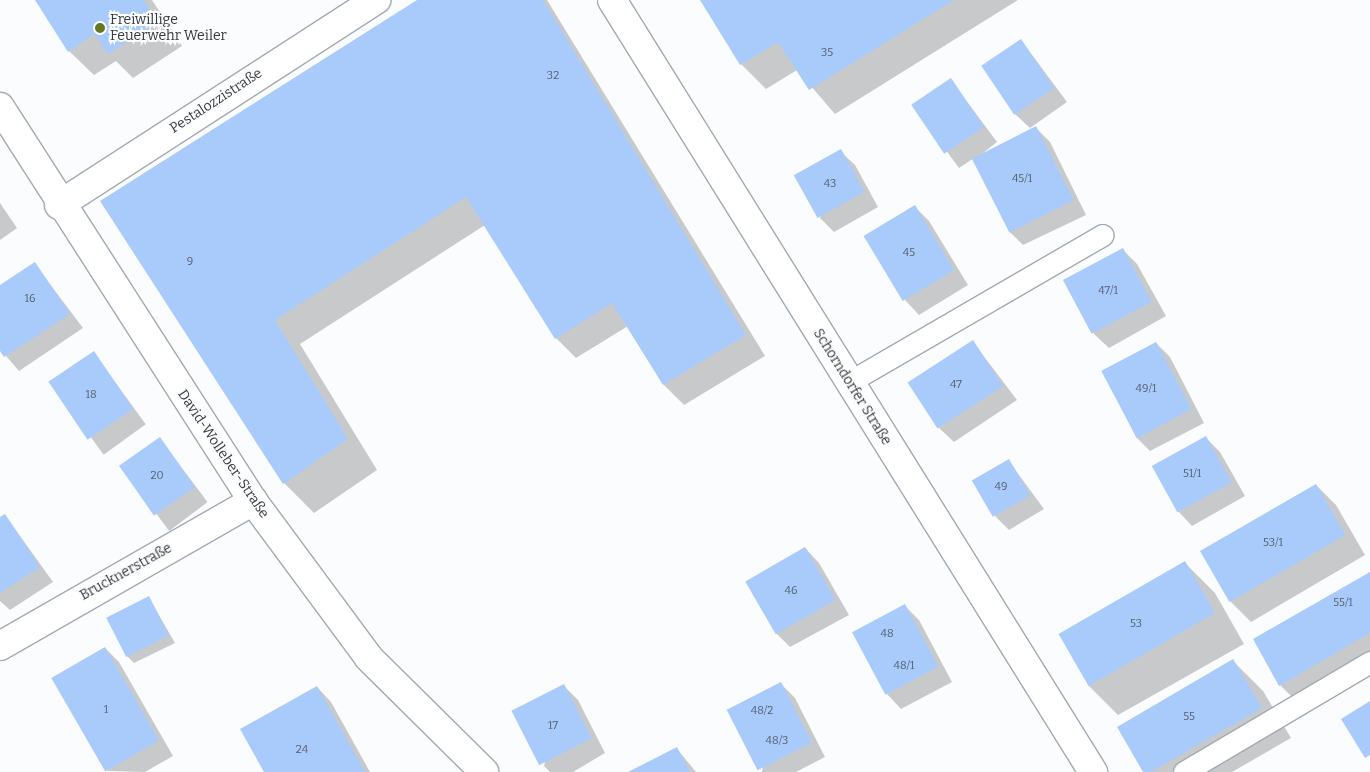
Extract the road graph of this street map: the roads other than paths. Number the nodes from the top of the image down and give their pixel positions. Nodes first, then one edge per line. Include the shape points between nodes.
1 (376, 0) edge
2 (612, 0) edge
3 (0, 107) edge
4 (59, 205) junction
5 (1103, 235) dead end
6 (849, 382) junction
7 (253, 501) junction
8 (0, 646) edge
9 (1370, 662) edge
10 (484, 772) edge
11 (1094, 772) edge
12 (1184, 772) edge

1 - 4 street, Pestalozzistraße
2 - 6 street, Schorndorfer Straße
3 - 4 street, David-Wolleber-Straße
4 - 7 street, David-Wolleber-Straße
5 - 6 lane
6 - 11 street, Schorndorfer Straße
7 - 8 street, Brucknerstraße
7 - 10 street, David-Wolleber-Straße via 370,658
9 - 12 lane

